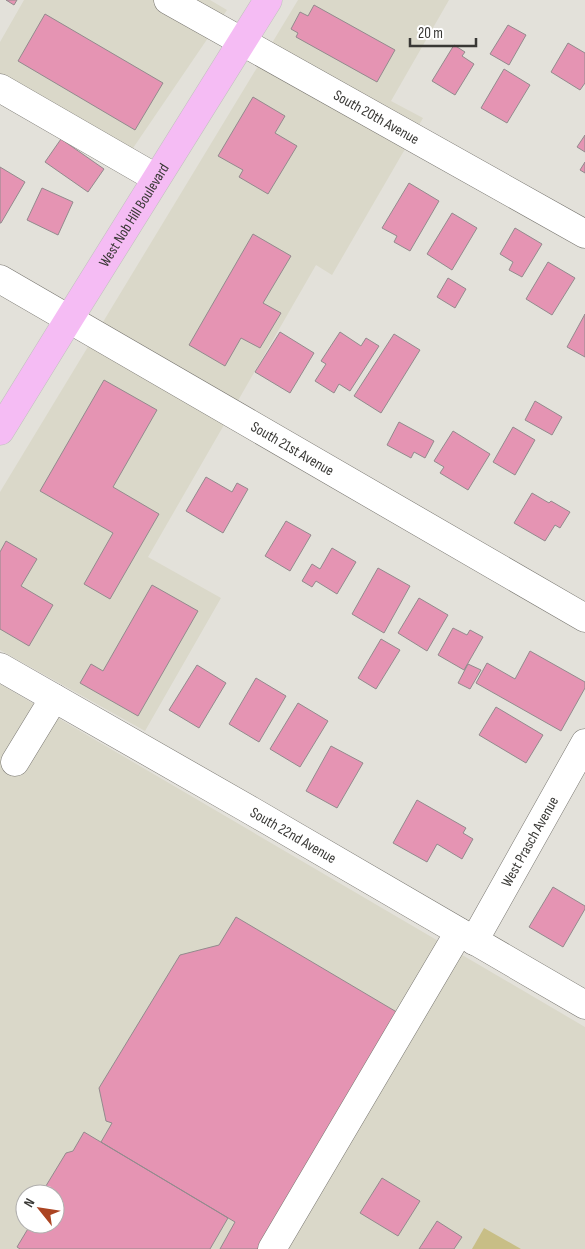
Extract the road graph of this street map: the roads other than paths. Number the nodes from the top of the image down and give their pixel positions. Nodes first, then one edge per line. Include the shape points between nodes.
1 (168, 0) edge
2 (268, 0) edge
3 (242, 41) junction
4 (0, 88) edge
5 (156, 178) junction
6 (585, 234) edge
7 (0, 279) edge
8 (69, 318) junction
9 (0, 431) edge
10 (585, 618) edge
11 (0, 668) edge
12 (54, 698) junction
13 (585, 743) edge
14 (15, 762) dead end
15 (467, 936) junction
16 (585, 1005) edge
17 (272, 1249) edge

1 - 3 street, South 20th Avenue
2 - 3 main road, West Nob Hill Boulevard
3 - 5 main road, West Nob Hill Boulevard
3 - 6 street, South 20th Avenue
4 - 5 street
5 - 8 main road, West Nob Hill Boulevard
7 - 8 street, South 21st Avenue
8 - 9 main road, West Nob Hill Boulevard
8 - 10 street, South 21st Avenue
11 - 12 street, South 22nd Avenue
12 - 14 street
12 - 15 street, South 22nd Avenue
13 - 15 street, West Prasch Avenue
15 - 16 street, South 22nd Avenue
15 - 17 street, West Prasch Avenue

